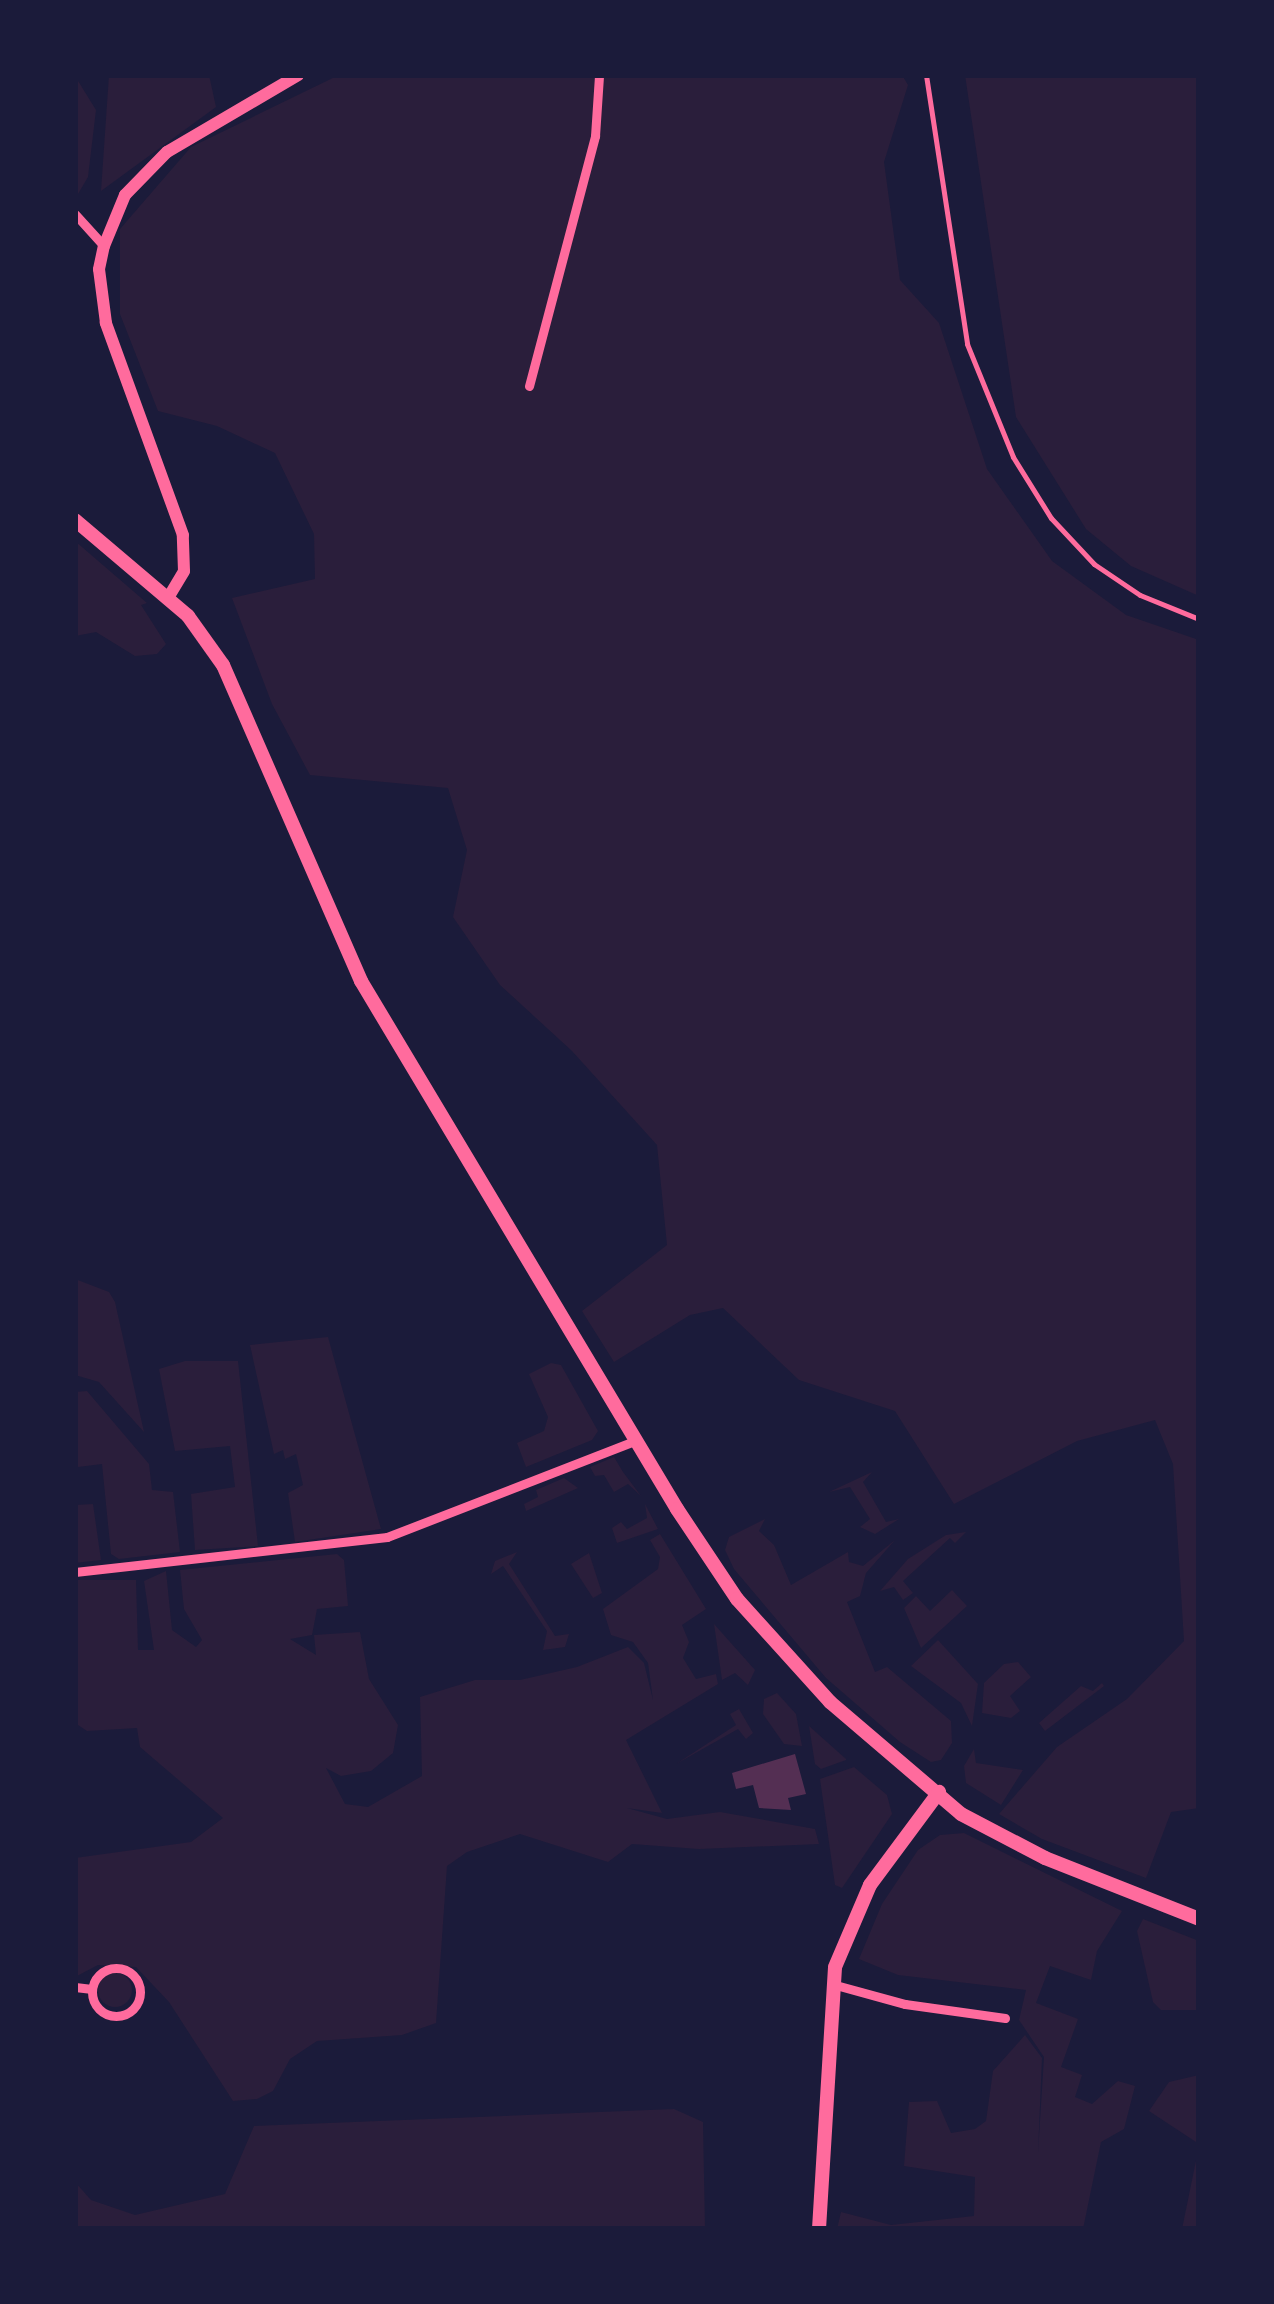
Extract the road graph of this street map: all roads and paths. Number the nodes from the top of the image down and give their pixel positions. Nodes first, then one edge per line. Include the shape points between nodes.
1 (298, 75) edge
2 (599, 75) edge
3 (926, 75) edge
4 (75, 214) edge
5 (104, 246) junction
6 (529, 386) dead end
7 (75, 520) edge
8 (168, 598) junction
9 (1199, 620) edge
10 (635, 1441) junction
11 (75, 1572) edge
12 (939, 1792) junction
13 (1199, 1919) edge
14 (832, 1984) junction
15 (75, 1986) edge
16 (92, 1988) junction
17 (1004, 2018) dead end
18 (819, 2229) edge

1 - 5 main road via 167,152 125,195
2 - 6 street via 595,136
3 - 9 lane via 967,344 1013,457 1051,518 1094,564 1140,595
4 - 5 street
5 - 8 main road via 99,269 106,323 183,535 184,571
7 - 8 main road
8 - 10 main road via 206,638 241,700 361,981
10 - 11 street via 387,1537
10 - 12 main road via 708,1559 767,1634 830,1702
12 - 13 main road via 961,1814 1045,1858
12 - 14 main road via 870,1885
14 - 17 street via 906,2004
14 - 18 main road
15 - 16 street
16 - 16 street via 94,2003 108,2015 126,2014 140,1997 138,1980 119,1968 103,1972

